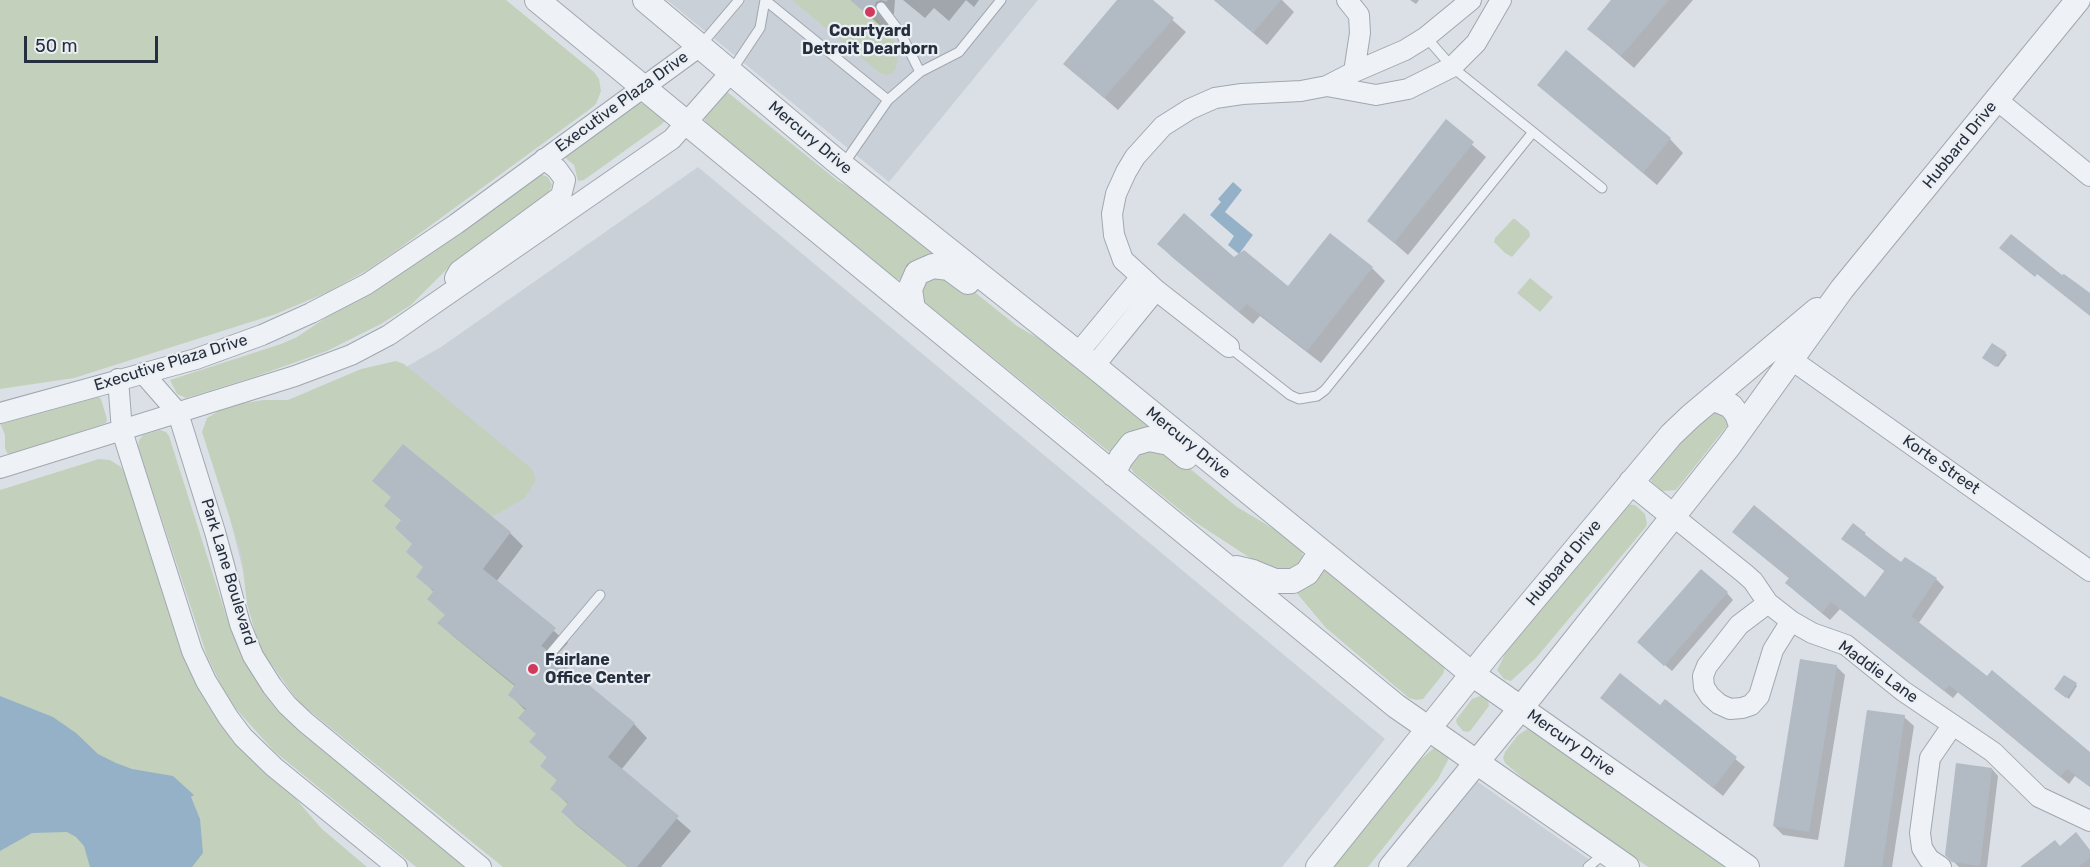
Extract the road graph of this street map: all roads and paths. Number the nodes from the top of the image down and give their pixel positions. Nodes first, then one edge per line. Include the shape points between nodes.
1 (537, 0) edge
2 (645, 0) edge
3 (739, 0) edge
4 (765, 0) edge
5 (1001, 0) edge
6 (1347, 0) edge
7 (1471, 0) edge
8 (1502, 0) edge
9 (2071, 2) edge
10 (881, 7) dead end
11 (1426, 37) junction
12 (700, 46) junction
13 (1452, 67) junction
14 (731, 72) junction
15 (920, 72) junction
16 (1354, 72) junction
17 (1327, 86) junction
18 (643, 87) junction
19 (888, 100) junction
20 (1997, 100) junction
21 (687, 123) junction
22 (1533, 132) junction
23 (544, 159) junction
24 (843, 165) junction
25 (2090, 176) edge
26 (1602, 188) dead end
27 (1141, 277) junction
28 (1842, 289) junction
29 (1156, 290) junction
30 (444, 298) junction
31 (913, 309) junction
32 (1229, 347) joint
33 (1078, 354) junction
34 (1792, 360) junction
35 (143, 373) junction
36 (118, 379) junction
37 (1712, 398) junction
38 (0, 412) edge
39 (178, 413) junction
40 (1742, 428) junction
41 (122, 430) junction
42 (0, 468) edge
43 (1113, 474) junction
44 (1631, 482) junction
45 (1673, 516) junction
46 (1299, 534) junction
47 (1321, 552) junction
48 (1224, 565) junction
49 (2090, 571) edge
50 (600, 595) dead end
51 (1768, 603) junction
52 (1791, 621) junction
53 (550, 653) dead end
54 (1472, 674) junction
55 (1521, 708) junction
56 (1952, 726) junction
57 (1428, 729) junction
58 (1478, 762) junction
59 (2090, 821) edge
60 (1597, 860) edge
61 (397, 867) edge
62 (481, 867) edge
63 (1318, 867) edge
64 (1391, 867) edge
65 (1627, 867) edge
66 (1747, 867) edge
67 (1941, 867) edge

1 - 18 street
2 - 12 street, Mercury Drive
3 - 12 lane
4 - 14 lane via 760,28
4 - 19 lane
5 - 15 lane via 959,52
6 - 16 street via 1359,15
7 - 11 street
8 - 13 street via 1476,44
9 - 20 street, Hubbard Drive
10 - 15 lane via 900,32
11 - 13 lane
11 - 16 street
12 - 14 street, Mercury Drive
12 - 18 street, Executive Plaza Drive
13 - 17 street via 1408,89 1376,95
13 - 22 lane
14 - 21 street, Executive Plaza Drive
14 - 24 street, Mercury Drive
15 - 19 lane
16 - 17 street
17 - 27 street via 1215,98 1163,126 1126,172 1112,214 1123,260
18 - 21 street
18 - 23 street, Executive Plaza Drive
19 - 24 lane
20 - 25 street
20 - 28 street, Hubbard Drive
21 - 30 street, Executive Plaza Drive via 672,138
21 - 31 street
22 - 26 lane
22 - 32 lane via 1317,396 1299,399 1290,395
23 - 30 street, Executive Plaza Drive via 565,180 561,196 459,271
23 - 35 street, Executive Plaza Drive via 367,284 262,335
24 - 33 street, Mercury Drive
27 - 29 street
27 - 33 street
28 - 34 street, Hubbard Drive
28 - 37 street, Hubbard Drive
29 - 32 street
29 - 33 street
30 - 39 street, Executive Plaza Drive via 351,355
31 - 33 street via 910,289 917,273 933,266 950,267 1014,318
31 - 43 street
33 - 46 street, Mercury Drive
34 - 40 street, Hubbard Drive
34 - 49 street, Korte Street
35 - 36 street, Executive Plaza Drive
35 - 39 street, Park Lane Boulevard
36 - 38 street, Executive Plaza Drive
36 - 41 street
37 - 40 street via 1731,406
37 - 44 street, Hubbard Drive via 1671,435
39 - 41 street, Executive Plaza Drive
39 - 62 street, Park Lane Boulevard via 240,624 272,686 305,722
40 - 45 street, Hubbard Drive
41 - 42 street, Executive Plaza Drive
41 - 61 street via 192,651 228,717 274,767
43 - 46 street via 1132,444 1149,439 1169,443 1242,502
43 - 48 street
44 - 45 street
44 - 54 street, Hubbard Drive
45 - 51 street, Maddie Lane via 1753,581
45 - 55 street, Hubbard Drive
46 - 47 street, Mercury Drive
47 - 48 street via 1307,573 1293,581 1275,581
47 - 54 street, Mercury Drive
48 - 57 street
50 - 53 lane
51 - 52 street, Maddie Lane
51 - 52 street via 1739,625 1707,666 1704,687 1719,704 1730,709 1742,708 1759,696 1773,650
52 - 56 street, Maddie Lane via 1846,645
54 - 55 street, Mercury Drive
54 - 57 street, Hubbard Drive
55 - 58 street, Hubbard Drive
55 - 66 street, Mercury Drive
56 - 59 street, Maddie Lane via 1993,752 2040,797
56 - 67 street via 1930,758 1920,833 1922,848
57 - 58 street
57 - 63 street, Hubbard Drive
58 - 60 street
58 - 64 street, Hubbard Drive
60 - 65 street

